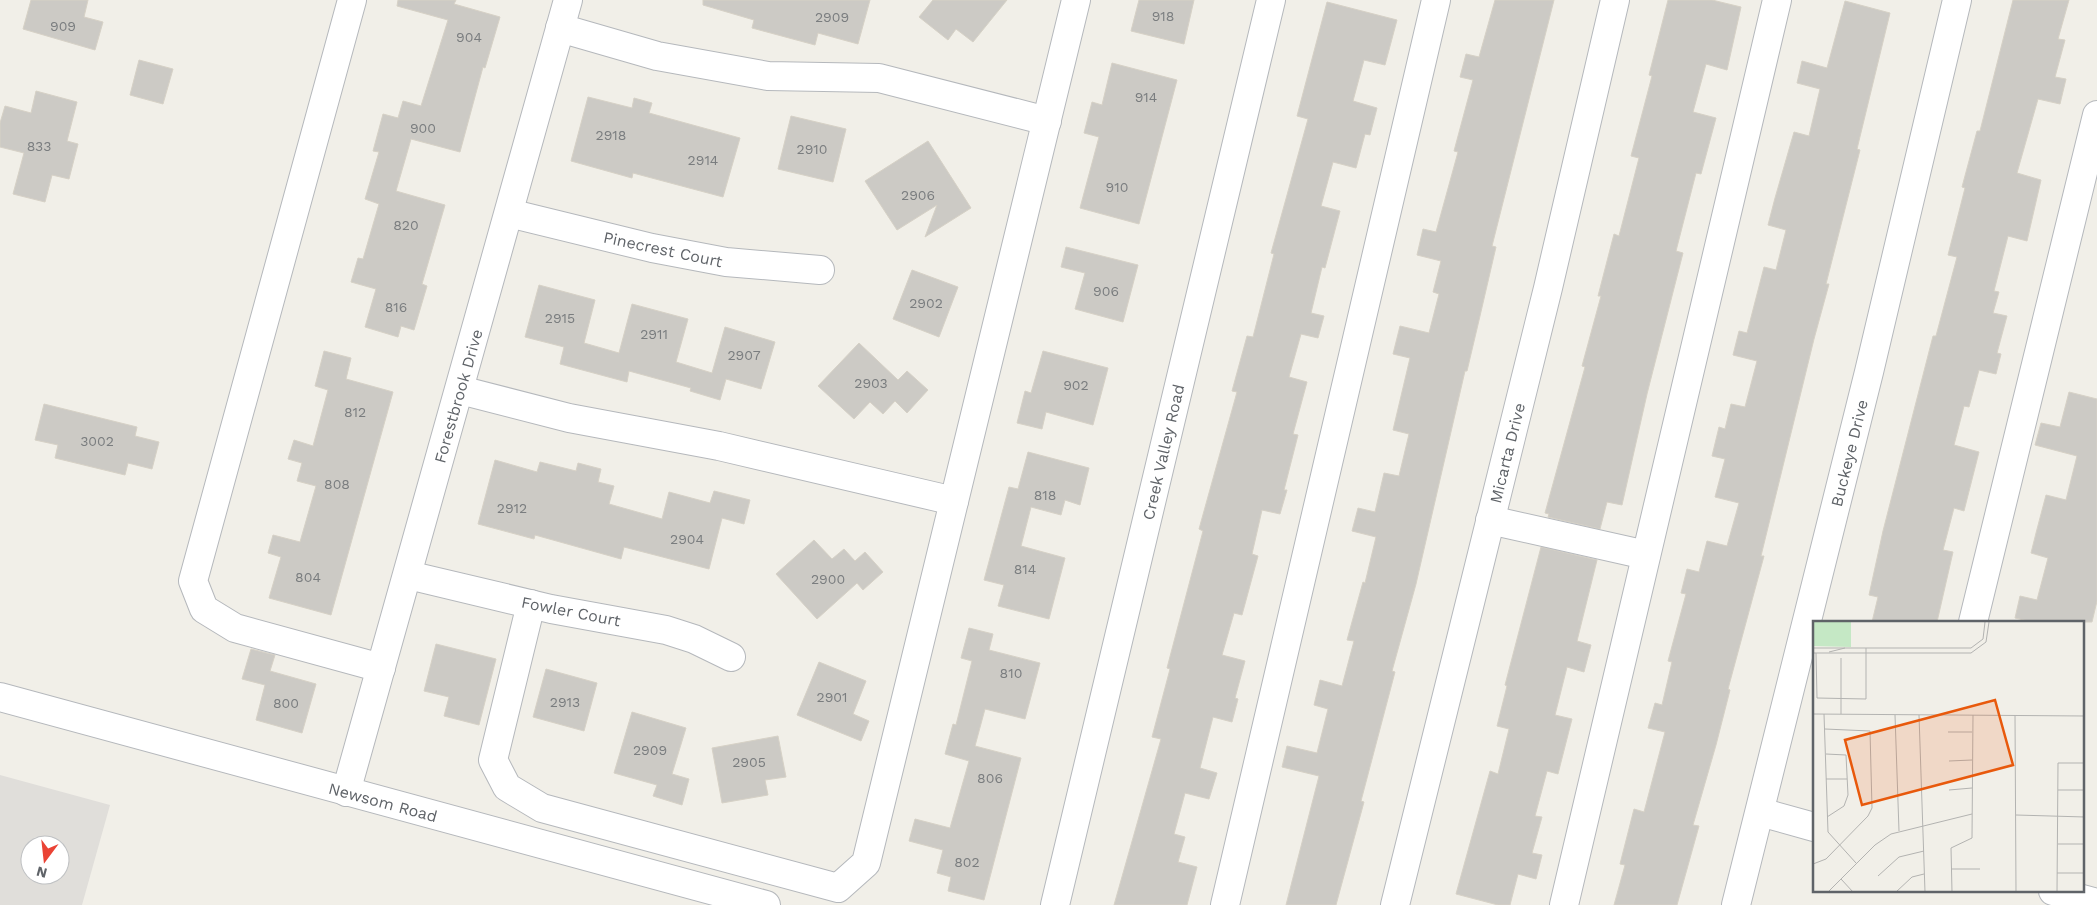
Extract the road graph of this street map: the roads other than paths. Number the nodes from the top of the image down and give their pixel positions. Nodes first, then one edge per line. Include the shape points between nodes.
1 (352, 0) edge
2 (568, 0) edge
3 (1076, 0) edge
4 (1271, 0) edge
5 (1436, 0) edge
6 (1615, 0) edge
7 (1777, 0) edge
8 (1957, 0) edge
9 (560, 28) junction
10 (2097, 115) edge
11 (1046, 121) junction
12 (509, 213) junction
13 (820, 270) dead end
14 (460, 390) junction
15 (954, 501) junction
16 (1490, 520) junction
17 (1646, 555) junction
18 (408, 575) junction
19 (531, 604) junction
20 (1973, 621) edge
21 (732, 657) dead end
22 (382, 668) junction
23 (0, 696) edge
24 (346, 792) junction
25 (1760, 812) junction
26 (1813, 827) edge
27 (2056, 892) edge
28 (2097, 903) edge
29 (766, 905) edge
30 (1055, 905) edge
31 (1225, 905) edge
32 (1395, 905) edge
33 (1564, 905) edge
34 (1736, 905) edge

1 - 22 street via 193,581 204,609 235,628
2 - 9 street, Forestbrook Drive
3 - 11 street
4 - 30 street, Creek Valley Road
5 - 31 street
6 - 16 street, Micarta Drive
7 - 17 street
8 - 25 street, Buckeye Drive
9 - 11 street via 657,56 768,76 879,78
9 - 12 street, Forestbrook Drive
10 - 20 street
11 - 15 street
12 - 13 street, Pinecrest Court via 652,248 726,262
12 - 14 street, Forestbrook Drive
14 - 15 street via 569,418 719,446
14 - 18 street, Forestbrook Drive
15 - 19 street via 866,863 838,888 542,808 507,787 493,760
16 - 17 street
16 - 32 street, Micarta Drive
17 - 33 street
18 - 19 street, Fowler Court
18 - 22 street, Forestbrook Drive
19 - 21 street, Fowler Court via 666,630
22 - 24 street, Forestbrook Drive
23 - 24 street, Newsom Road
24 - 29 street, Newsom Road
25 - 26 street
25 - 34 street, Buckeye Drive
27 - 28 street

